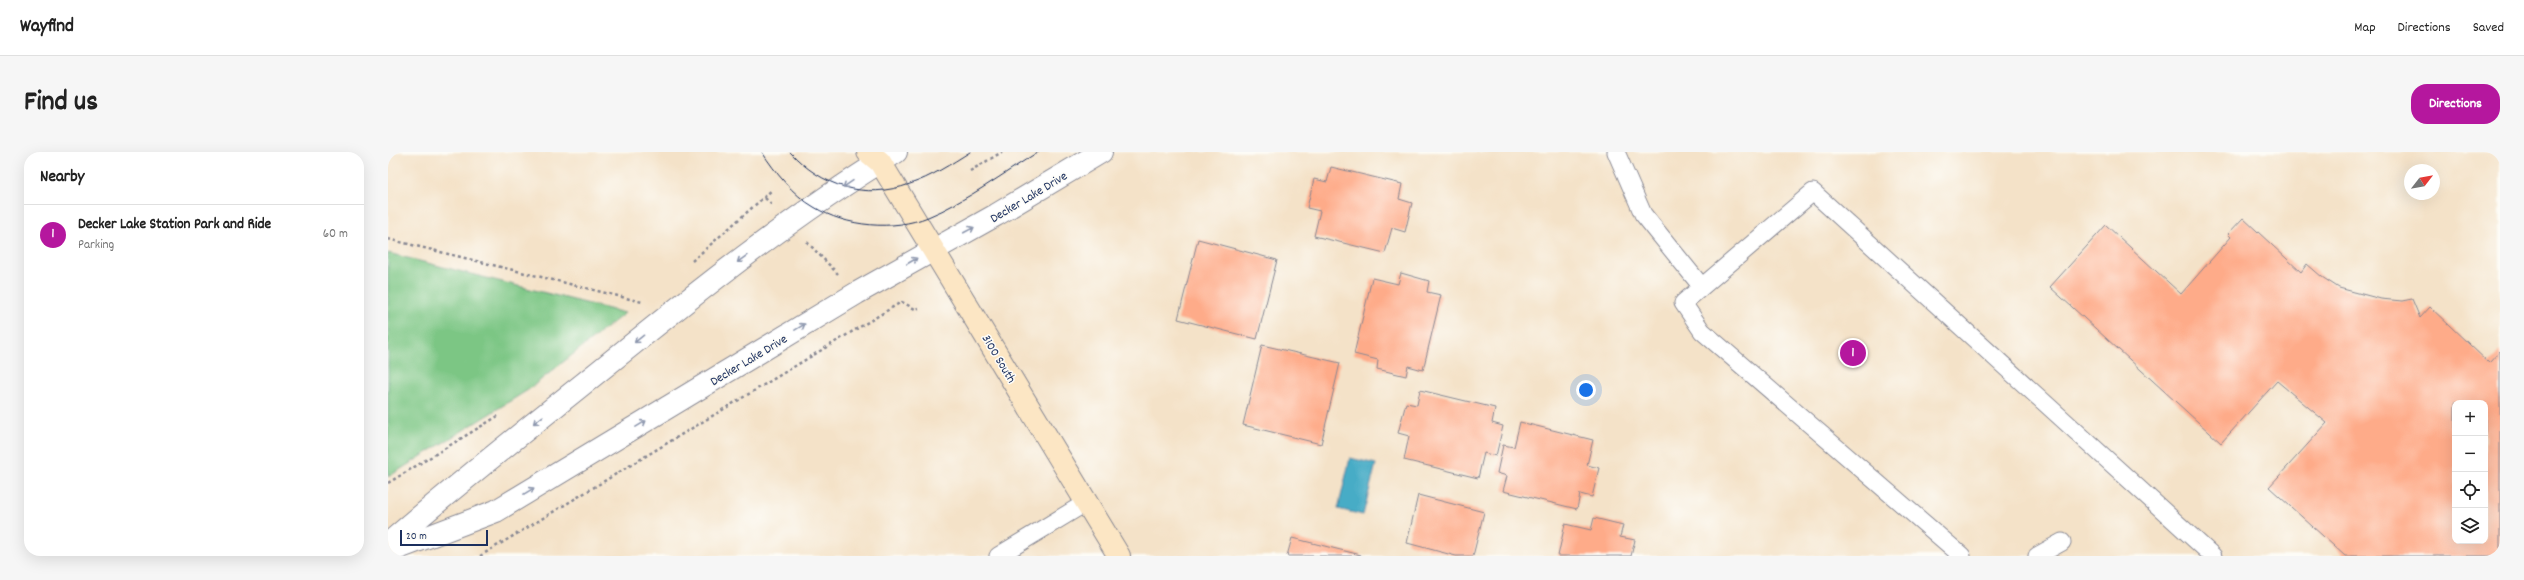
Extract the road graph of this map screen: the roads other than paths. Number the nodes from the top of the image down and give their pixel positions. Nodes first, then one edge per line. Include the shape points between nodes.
1 (1101, 152) edge
2 (1616, 152) edge
3 (881, 154) edge
4 (934, 248) junction
5 (1702, 286) junction
6 (1087, 502) junction
7 (2062, 542) dead end
8 (388, 544) edge
9 (388, 552) edge
10 (998, 556) edge
11 (1119, 556) edge
12 (1962, 556) edge
13 (2037, 556) edge
14 (2213, 556) edge

4 -> 1 street, Decker Lake Drive via 996,215
2 - 5 lane via 1643,214
3 - 4 main road, 3100 South
3 -> 8 street via 704,286 473,470
4 - 6 main road, 3100 South
9 -> 4 street, Decker Lake Drive via 496,511
5 - 12 lane via 1683,303 1702,331
5 - 14 lane via 1813,192
6 - 10 lane
6 - 11 main road, 3100 South
7 - 13 lane

